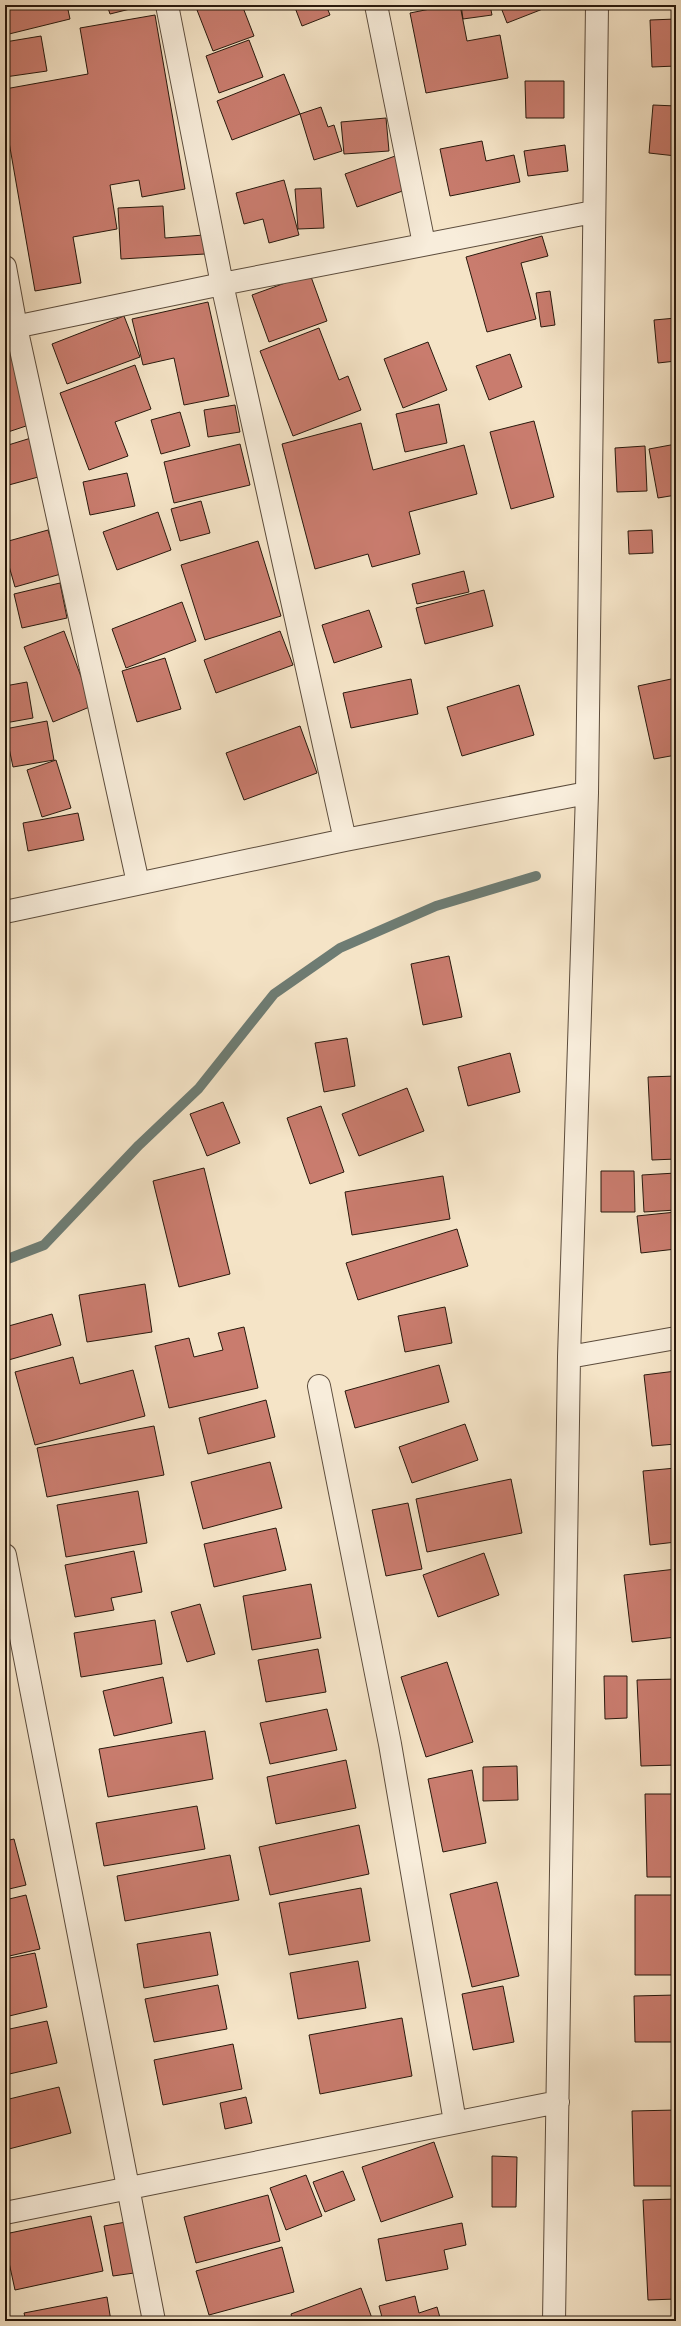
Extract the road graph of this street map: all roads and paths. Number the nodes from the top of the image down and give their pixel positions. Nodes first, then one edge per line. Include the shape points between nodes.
1 (167, 5) edge
2 (376, 5) edge
3 (597, 5) edge
4 (593, 212) junction
5 (424, 244) junction
6 (5, 268) edge
7 (222, 284) junction
8 (10, 328) edge
9 (587, 793) junction
10 (345, 840) junction
11 (138, 883) junction
12 (5, 912) edge
13 (676, 1338) edge
14 (569, 1357) junction
15 (319, 1386) dead end
16 (5, 1555) edge
17 (558, 2102) junction
18 (455, 2122) junction
19 (128, 2188) junction
20 (5, 2213) edge
21 (154, 2321) edge
22 (554, 2321) edge

1 - 7 street
2 - 5 street
3 - 4 street
4 - 5 street
4 - 9 street
5 - 7 street
6 - 8 street
7 - 8 street
7 - 10 street
8 - 11 street
9 - 10 street
9 - 14 street
10 - 11 street
11 - 12 street
13 - 14 street
14 - 17 street
15 - 18 street via 390,1744
16 - 19 street
17 - 18 street
17 - 22 street
18 - 19 street
19 - 20 street
19 - 21 street

